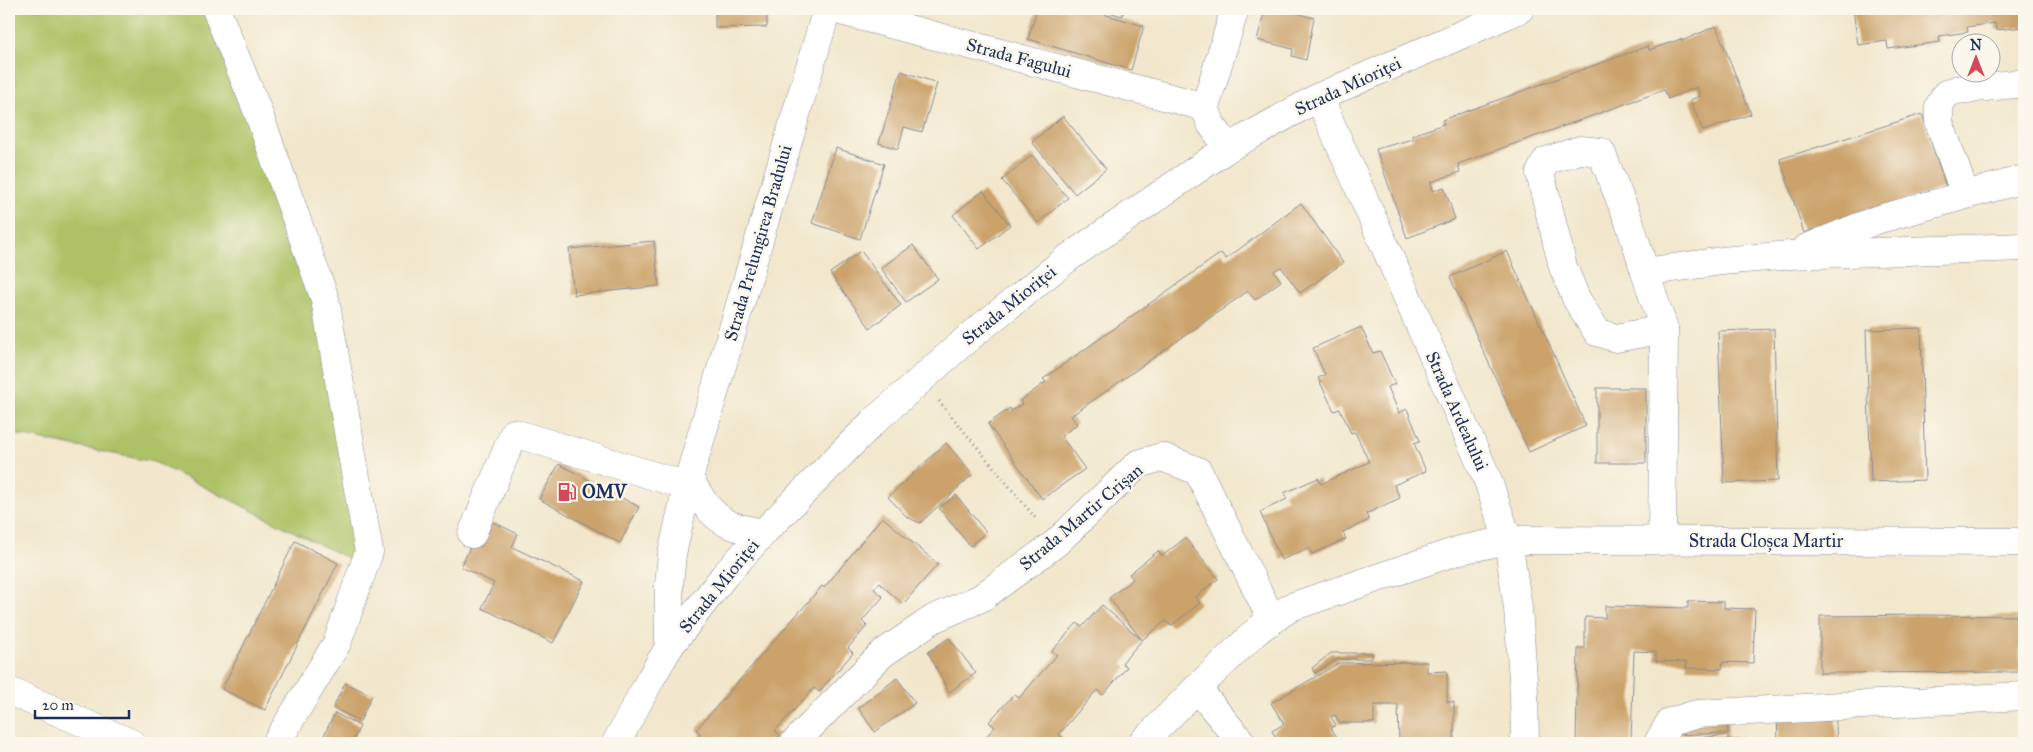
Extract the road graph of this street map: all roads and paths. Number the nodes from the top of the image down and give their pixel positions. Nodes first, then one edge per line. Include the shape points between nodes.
1 (216, 9) edge
2 (827, 9) edge
3 (833, 9) edge
4 (1235, 9) edge
5 (1520, 9) edge
6 (2024, 83) edge
7 (1319, 97) junction
8 (1205, 107) junction
9 (1228, 148) junction
10 (2024, 179) edge
11 (1965, 194) junction
12 (2024, 247) edge
13 (1790, 255) junction
14 (1645, 272) junction
15 (1664, 329) junction
16 (922, 379) junction
17 (688, 482) junction
18 (762, 533) junction
19 (472, 534) dead end
20 (1508, 540) junction
21 (1662, 541) junction
22 (2024, 542) edge
23 (1056, 543) junction
24 (1272, 620) junction
25 (670, 647) junction
26 (1197, 688) junction
27 (9, 691) edge
28 (2024, 696) edge
29 (131, 743) edge
30 (276, 743) edge
31 (616, 743) edge
32 (794, 743) edge
33 (1142, 743) edge
34 (1242, 743) edge
35 (1525, 743) edge
36 (1658, 743) edge

1 - 30 street via 258,112 325,299 369,552 337,643
2 - 17 street, Strada Prelungirea Bradului
3 - 8 street, Strada Fagului
4 - 8 street
5 - 7 street, Strada Mioriței
6 - 11 street via 1956,90 1946,94 1938,106 1939,122
7 - 9 street, Strada Mioriței
7 - 20 street, Strada Ardealului via 1487,478
8 - 9 street via 1211,124
9 - 16 street, Strada Mioriței via 1068,258
10 - 11 street
11 - 13 street via 1876,220
12 - 13 street
13 - 14 street
14 - 15 street
14 - 15 street via 1601,152 1580,150 1546,162 1540,173 1563,267 1577,300 1597,332 1616,338
15 - 21 street
16 - 18 street, Strada Mioriței via 872,423
16 - 23 path
17 - 18 street via 715,514 730,525
17 - 19 street via 514,433
17 - 25 street, Strada Prelungirea Bradului via 672,554
18 - 25 street, Strada Mioriței via 718,583
20 - 21 street, Strada Cloșca Martir
20 - 24 street via 1460,550 1291,607
20 - 35 street, Strada Ardealului via 1518,608
21 - 22 street, Strada Cloșca Martir
23 - 24 street, Strada Martir Crișan via 1138,464 1162,457 1198,471
23 - 32 street, Strada Martir Crișan via 981,598 933,619 882,654
24 - 26 street
25 - 31 street, Strada Mioriței
26 - 33 street
26 - 34 street
27 - 29 street
28 - 36 street via 1698,714 1670,722

